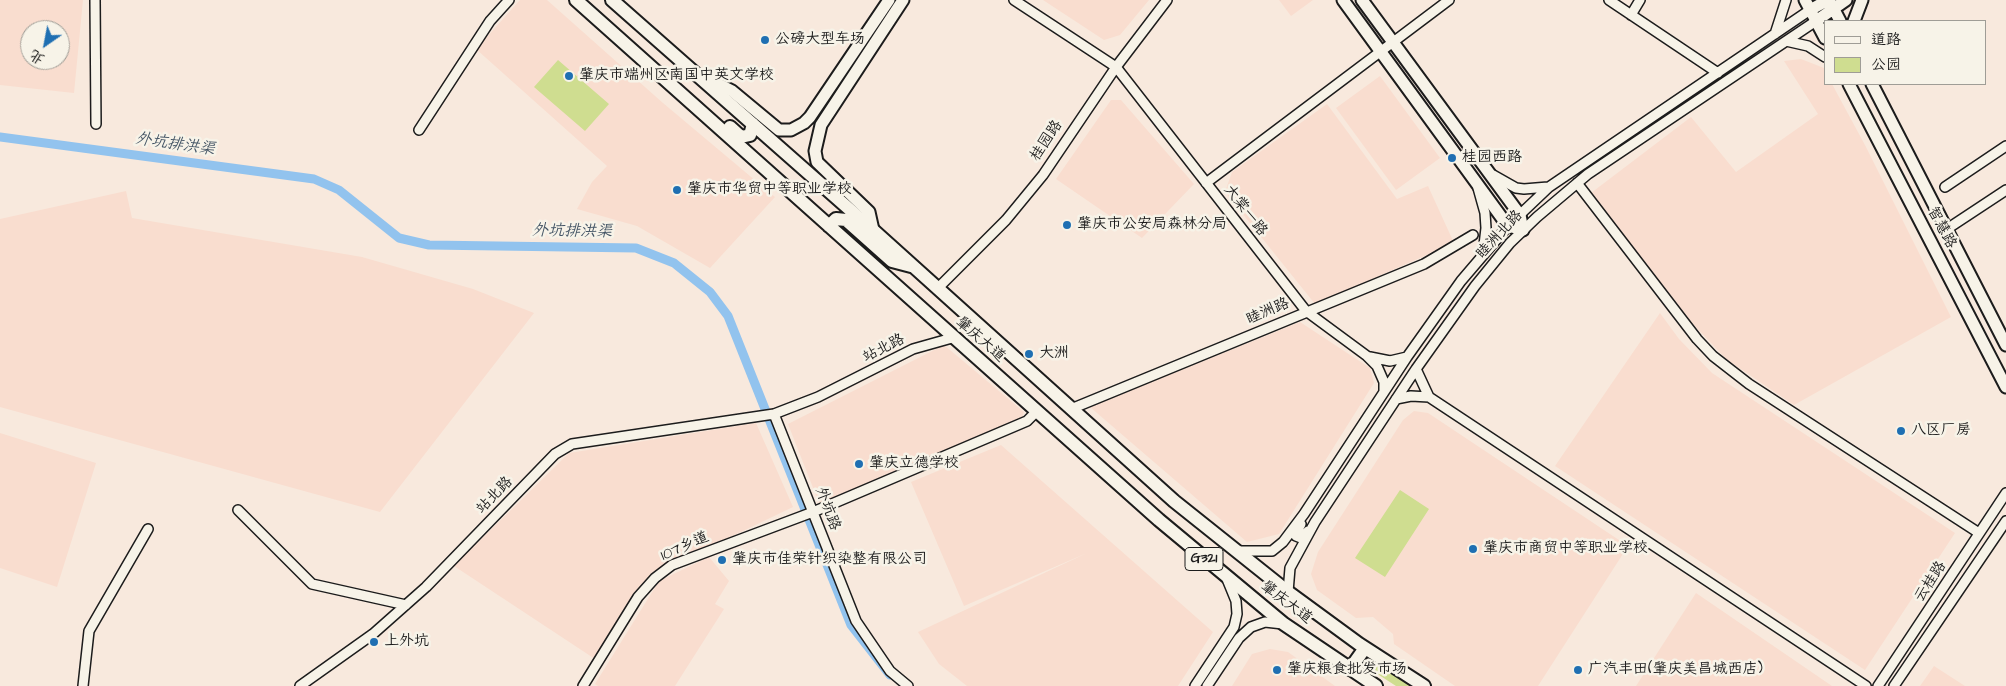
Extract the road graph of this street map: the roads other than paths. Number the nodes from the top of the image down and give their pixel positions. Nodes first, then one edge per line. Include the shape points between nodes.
1 (95, 0) edge
2 (509, 0) edge
3 (576, 0) edge
4 (612, 0) edge
5 (889, 0) edge
6 (903, 0) edge
7 (1014, 0) edge
8 (1167, 0) edge
9 (1343, 0) edge
10 (1362, 0) edge
11 (1449, 0) edge
12 (1609, 0) edge
13 (1640, 0) edge
14 (1786, 0) edge
15 (1846, 0) edge
16 (1862, 0) edge
17 (1830, 3) edge
18 (1810, 10) edge
19 (1631, 14) junction
20 (1839, 20) edge
21 (1854, 20) edge
22 (1775, 34) junction
23 (1824, 36) edge
24 (1786, 41) junction
25 (1394, 42) junction
26 (1381, 52) junction
27 (1824, 56) edge
28 (1116, 67) junction
29 (693, 72) junction
30 (1718, 73) junction
31 (1849, 85) edge
32 (1873, 85) edge
33 (679, 92) junction
34 (96, 124) dead end
35 (753, 124) junction
36 (419, 130) dead end
37 (2006, 146) edge
38 (1490, 173) junction
39 (1206, 183) junction
40 (1577, 183) junction
41 (1478, 185) junction
42 (1549, 187) junction
43 (1945, 187) dead end
44 (2006, 190) edge
45 (1520, 215) junction
46 (829, 226) junction
47 (1508, 226) junction
48 (1947, 229) junction
49 (873, 230) junction
50 (1524, 230) junction
51 (1473, 236) dead end
52 (1483, 254) junction
53 (1961, 256) junction
54 (1943, 265) junction
55 (916, 268) junction
56 (938, 288) junction
57 (1306, 311) junction
58 (952, 338) junction
59 (2006, 345) edge
60 (1367, 356) junction
61 (1407, 357) junction
62 (1416, 369) junction
63 (2006, 387) edge
64 (1384, 392) junction
65 (1428, 397) junction
66 (1396, 399) junction
67 (1071, 409) junction
68 (1037, 411) junction
69 (774, 414) junction
70 (2006, 493) edge
71 (238, 510) dead end
72 (813, 512) junction
73 (1304, 514) junction
74 (2006, 521) edge
75 (1315, 522) junction
76 (148, 529) dead end
77 (1979, 533) junction
78 (1236, 550) junction
79 (1227, 578) junction
80 (1288, 592) junction
81 (406, 605) junction
82 (1284, 624) junction
83 (1365, 648) junction
84 (1350, 669) junction
85 (83, 686) edge
86 (300, 686) edge
87 (583, 686) edge
88 (908, 686) edge
89 (1195, 686) edge
90 (1207, 686) edge
91 (1376, 686) edge
92 (1424, 686) edge
93 (1866, 686) edge
94 (1878, 686) edge
95 (1894, 686) edge

1 - 34 street
2 - 36 street via 490,21
3 - 33 highway, 肇庆大道 / G321
4 - 29 highway, 肇庆大道 / G321
5 - 29 main road via 810,117 791,130 779,130 732,91
6 - 49 main road via 822,125 815,150 817,162 869,212
7 - 28 street, 大棠一路
8 - 28 street, 桂园路
9 - 26 main road
10 - 25 main road
11 - 25 street
12 - 19 street
13 - 19 street
14 - 22 street
15 - 17 main road, 睦洲北路
16 - 21 main road
17 - 18 main road, 睦洲北路
17 - 20 main road
18 - 22 street, 睦洲北路
18 - 23 main road
18 - 24 street, 睦洲北路
19 - 30 street
22 - 30 street, 睦洲北路
24 - 27 street via 1808,46
24 - 40 street, 睦洲北路
25 - 26 street
25 - 38 main road
26 - 39 street
26 - 41 main road
28 - 39 street, 大棠一路
28 - 56 street, 桂园路 via 1043,175 1006,220
29 - 35 highway, 肇庆大道 / G321
30 - 42 street, 睦洲北路
31 - 54 main road, 智慧路
32 - 48 main road, 智慧路
33 - 35 highway via 702,102 741,137 750,134
33 - 46 highway, 肇庆大道 / G321
35 - 49 highway, 肇庆大道 / G321
37 - 43 street
38 - 42 street via 1516,188
38 - 45 main road
39 - 57 street, 大棠一路
40 - 50 street, 睦洲北路
40 - 77 street via 1713,356 1749,384
41 - 47 main road
41 - 52 street via 1485,212
42 - 45 street, 睦洲北路
44 - 48 street
45 - 47 street, 睦洲北路
45 - 50 main road
46 - 55 highway via 836,219 846,220 892,261
46 - 58 highway, 肇庆大道 / G321
47 - 50 main road
47 - 52 street, 睦洲北路
48 - 53 main road, 智慧路
49 - 55 highway, 肇庆大道 / G321
50 - 62 street, 睦洲北路 via 1475,286
51 - 57 street, 睦洲路 via 1424,264
52 - 61 street, 睦洲北路
53 - 54 main road via 1954,255
53 - 59 main road, 智慧路
54 - 63 main road, 智慧路
55 - 56 highway, 肇庆大道 / G321
56 - 67 highway, 肇庆大道 / G321
57 - 60 street, 大棠一路
57 - 67 street, 睦洲路
58 - 68 highway, 肇庆大道 / G321
58 - 69 street, 站北路 via 913,349 818,397
60 - 61 street via 1390,361
60 - 64 street via 1377,366
61 - 64 street, 睦洲北路
62 - 65 street
62 - 66 street, 睦洲北路
64 - 73 street, 睦洲北路
65 - 66 street
65 - 93 street
66 - 75 street, 睦洲北路
67 - 78 highway, G321 via 1174,501
68 - 72 street, 107乡道 via 1027,421
68 - 79 highway, 肇庆大道 / G321
69 - 72 street, 外坑路
69 - 81 street, 站北路 via 572,444 555,454
70 - 77 street, 云桂路
71 - 81 street via 312,584
72 - 87 street, 107乡道 via 672,565 638,597
72 - 88 street, 外坑路 via 856,621 890,671
73 - 75 street via 1296,536 1300,538
73 - 78 street, 睦洲北路 via 1283,542 1272,550
74 - 95 street, 云桂路
75 - 80 street, 睦洲北路 via 1290,568
76 - 85 street via 89,631
77 - 94 street, 云桂路
78 - 80 highway, G321
79 - 82 highway, 肇庆大道 / G321
79 - 89 street via 1236,601 1234,627
80 - 83 highway, G321
81 - 86 street, 站北路 via 374,634
82 - 84 highway, 肇庆大道 / G321
82 - 90 street via 1265,622 1251,627 1238,638
83 - 84 highway
83 - 92 highway, G321
84 - 91 highway, 肇庆大道 / G321

